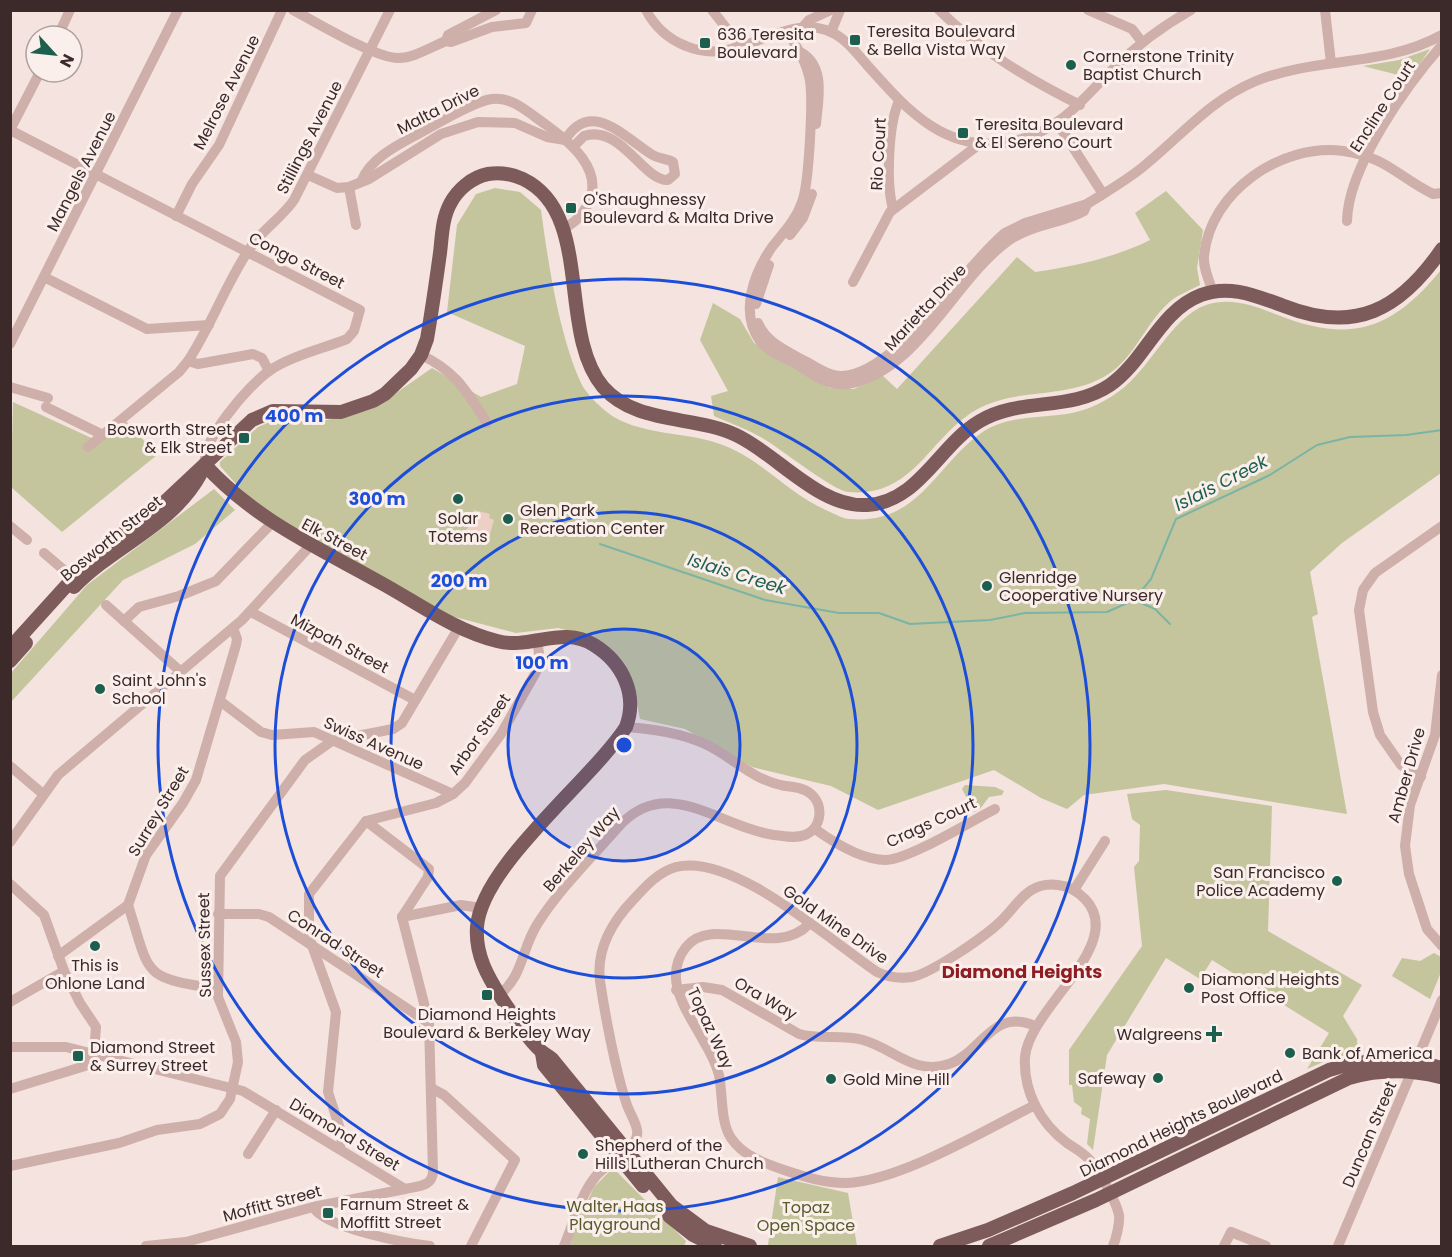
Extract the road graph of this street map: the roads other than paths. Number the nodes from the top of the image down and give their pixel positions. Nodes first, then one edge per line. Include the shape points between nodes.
1 (70, 10) edge
2 (178, 10) edge
3 (282, 10) edge
4 (293, 10) edge
5 (390, 10) edge
6 (496, 10) edge
7 (532, 10) edge
8 (646, 10) edge
9 (712, 10) edge
10 (831, 10) edge
11 (840, 10) edge
12 (939, 10) edge
13 (1088, 10) edge
14 (1191, 10) edge
15 (1325, 10) edge
16 (64, 24) edge
17 (802, 28) junction
18 (787, 32) junction
19 (831, 32) junction
20 (1442, 35) edge
21 (446, 41) junction
22 (1142, 42) junction
23 (1442, 45) edge
24 (742, 48) junction
25 (370, 49) junction
26 (1331, 63) junction
27 (34, 84) edge
28 (899, 101) junction
29 (1080, 105) junction
30 (1058, 124) junction
31 (10, 130) edge
32 (981, 143) junction
33 (569, 144) junction
34 (1366, 156) junction
35 (96, 174) junction
36 (308, 175) junction
37 (362, 180) junction
38 (349, 187) junction
39 (1440, 193) edge
40 (1103, 194) junction
41 (893, 209) junction
42 (176, 216) junction
43 (1347, 221) dead end
44 (356, 225) dead end
45 (562, 229) junction
46 (1442, 249) edge
47 (247, 251) junction
48 (44, 277) junction
49 (853, 282) dead end
50 (1213, 291) junction
51 (209, 326) junction
52 (10, 344) edge
53 (421, 355) junction
54 (188, 361) junction
55 (269, 371) junction
56 (10, 387) edge
57 (487, 423) dead end
58 (103, 435) junction
59 (88, 447) dead end
60 (205, 465) junction
61 (215, 476) junction
62 (163, 519) junction
63 (272, 523) junction
64 (10, 526) edge
65 (1442, 526) edge
66 (27, 540) dead end
67 (310, 546) junction
68 (44, 553) dead end
69 (72, 577) junction
70 (106, 605) dead end
71 (251, 612) junction
72 (124, 621) junction
73 (459, 627) junction
74 (233, 628) junction
75 (537, 641) junction
76 (10, 648) edge
77 (10, 661) edge
78 (180, 671) junction
79 (1442, 675) edge
80 (415, 700) junction
81 (220, 701) junction
82 (626, 727) junction
83 (332, 741) junction
84 (10, 766) edge
85 (1421, 777) junction
86 (43, 794) junction
87 (453, 794) junction
88 (995, 809) dead end
89 (366, 821) junction
90 (814, 829) junction
91 (1105, 841) dead end
92 (10, 842) edge
93 (10, 884) edge
94 (1074, 890) junction
95 (128, 905) junction
96 (480, 908) junction
97 (218, 914) junction
98 (402, 917) junction
99 (809, 924) junction
100 (312, 944) junction
101 (1442, 946) edge
102 (58, 956) junction
103 (64, 971) junction
104 (218, 989) junction
105 (676, 990) junction
106 (500, 995) junction
107 (1442, 1000) edge
108 (10, 1002) edge
109 (429, 1023) junction
110 (1035, 1026) junction
111 (10, 1047) edge
112 (94, 1053) junction
113 (1413, 1067) junction
114 (1442, 1068) edge
115 (1442, 1077) edge
116 (233, 1088) junction
117 (10, 1089) edge
118 (431, 1089) junction
119 (1035, 1105) junction
120 (276, 1110) junction
121 (339, 1148) junction
122 (622, 1153) junction
123 (248, 1154) dead end
124 (10, 1166) edge
125 (1102, 1180) junction
126 (405, 1189) junction
127 (1109, 1194) junction
128 (313, 1207) junction
129 (146, 1246) edge
130 (430, 1246) edge
131 (471, 1246) edge
132 (564, 1246) edge
133 (715, 1246) edge
134 (750, 1246) edge
135 (940, 1246) edge
136 (989, 1246) edge
137 (1113, 1246) edge
138 (1224, 1246) edge
139 (1266, 1246) edge
140 (1338, 1246) edge

1 - 16 street
2 - 35 street, Mangels Avenue
3 - 42 street, Melrose Avenue via 219,145
4 - 25 street
5 - 25 street, Stillings Avenue
6 - 21 street via 448,35
7 - 21 street via 526,23 492,27
8 - 24 street via 663,33 691,48 714,52
9 - 24 street
10 - 17 street via 809,20
11 - 19 street
12 - 29 street via 1002,62
13 - 22 street via 1132,29
14 - 22 street
15 - 26 street
17 - 18 street
17 - 19 street
18 - 24 street
18 - 40 street, Marietta Drive via 802,53 811,83 805,189 796,215 758,273 750,319 765,346 824,380 842,385 869,377 910,349 1010,240 1084,211 1087,204
19 - 28 street via 850,46
20 - 26 street, Marietta Drive via 1386,57
21 - 25 street via 405,58 388,57
22 - 29 street
23 - 34 street, Encline Court
25 - 36 street, Stillings Avenue
26 - 40 street, Marietta Drive via 1271,75 1229,94 1191,121 1143,167
27 - 31 street
28 - 32 street via 924,123 946,135
28 - 41 street, Rio Court via 892,128
29 - 30 street
30 - 32 street via 1012,142
30 - 40 street
31 - 35 street, Congo Street
32 - 41 street
33 - 33 street via 584,136 602,136 628,150 660,179 668,180 675,174 673,162 654,156 605,124 579,124
33 - 37 street, Malta Drive via 508,122 466,123
33 - 37 street, Malta Drive via 516,105 490,99 391,151 373,164
33 - 45 street, Malta Drive via 590,168 594,186 587,207 577,220
34 - 39 street via 1392,167 1429,192
34 - 43 street, Encline Court via 1351,191
34 - 50 street via 1330,150 1303,153 1275,162 1252,176 1222,210 1210,236 1204,263
35 - 42 street, Congo Street
35 - 48 street, Mangels Avenue
36 - 38 street via 337,188
36 - 47 street, Stillings Avenue via 288,209 266,227
37 - 38 street, Malta Drive
38 - 44 street
41 - 49 street
42 - 47 street, Congo Street
45 - 50 main road via 588,358 598,380 609,392 644,412 732,433 827,496 858,505 881,502 904,492 961,435 986,417 1077,400 1106,388 1131,367 1179,308
45 - 53 main road via 549,200 522,179 493,174 466,184 454,197 445,220 427,339
46 - 50 main road via 1404,294 1376,311 1352,318 1320,318 1244,292
47 - 51 street, Stillings Avenue
47 - 55 street, Congo Street via 361,312 347,339
48 - 51 street via 147,329
48 - 52 street, Mangels Avenue
51 - 54 street, Stillings Avenue
53 - 57 street via 455,376
53 - 60 main road, Bosworth Street via 391,389 373,401 341,412 280,411 259,415
54 - 55 street via 198,364 254,354 262,357
54 - 58 street, Stillings Avenue
55 - 60 street, Congo Street via 214,430
56 - 58 street
58 - 59 street, Stillings Avenue
60 - 61 main road, Elk Street
60 - 62 main road, Bosworth Street via 196,482
60 - 69 main road, Bosworth Street
61 - 62 main road
61 - 63 main road, Elk Street
62 - 77 main road, Bosworth Street via 90,572
63 - 67 main road, Elk Street
63 - 72 street via 216,581 139,607
64 - 66 street
65 - 85 street via 1375,573 1363,590 1359,610 1373,712 1380,735 1401,765
67 - 71 street
67 - 73 main road, Elk Street
68 - 69 street
69 - 76 main road, Bosworth Street
70 - 72 street
71 - 74 street
71 - 80 street, Mizpah Street
72 - 78 street
73 - 75 main road via 504,643
73 - 80 street, Sussex Street
74 - 78 street
74 - 81 street, Surrey Street via 237,639
75 - 82 main road via 572,636 598,647 615,663 628,686 631,711
75 - 87 street, Arbor Street via 539,663 521,700 484,758
78 - 86 street via 58,775
79 - 85 street, Amber Drive via 1435,735
80 - 83 street, Sussex Street via 398,727
81 - 83 street, Swiss Avenue via 261,732 314,732
81 - 95 street, Surrey Street via 196,780 146,855
82 - 90 street via 692,739 717,750 764,781 806,790 819,808
82 - 96 main road via 504,867
83 - 87 street, Swiss Avenue
83 - 97 street, Sussex Street via 301,765 223,870
84 - 86 street
85 - 101 street, Amber Drive via 1407,819 1406,860 1427,929
86 - 92 street
87 - 89 street, Arbor Street
88 - 90 street, Crags Court via 906,854 886,860 856,851
89 - 98 street via 429,869 428,877
89 - 100 street via 309,894 308,930
90 - 106 street, Berkeley Way via 801,837 763,833 676,802 656,803 638,810 622,823 539,921 514,982
91 - 94 street
93 - 102 street via 44,915
94 - 99 street, Gold Mine Drive via 1057,885 1030,890 993,928 931,970 910,977 893,978 876,972
94 - 110 street via 1093,912 1095,939
95 - 102 street
95 - 104 street via 146,961 156,975
96 - 98 street via 461,905
96 - 106 main road via 480,958
97 - 100 street, Conrad Street via 264,915
97 - 104 street, Sussex Street
98 - 109 street, Diamond Street
99 - 105 street, Topaz Way via 789,939 719,934 696,938 677,964
99 - 122 street, Gold Mine Drive via 746,882 698,865 675,867 654,878 621,912 609,932 600,970 625,1097 638,1132
100 - 109 street, Conrad Street
100 - 121 street via 336,1012 328,1092 344,1138
102 - 103 street
103 - 108 street
103 - 112 street via 96,1027
104 - 116 street, Sussex Street via 220,1006 237,1042
105 - 110 street, Ora Way via 714,988 799,1034 861,1039 910,1064 929,1067 961,1058 1003,1023 1020,1020
105 - 119 street, Topaz Way via 718,1073 730,1137 755,1159 812,1179 848,1183 889,1175
106 - 122 main road via 542,1053 544,1065
107 - 113 street, Duncan Street
109 - 118 street, Diamond Street
110 - 119 street via 1025,1067
111 - 112 street, Diamond Street via 59,1046
112 - 116 street, Diamond Street
112 - 117 street via 82,1068
113 - 114 main road, Diamond Heights Boulevard
113 - 115 main road, Diamond Heights Boulevard
113 - 125 main road, Diamond Heights Boulevard via 1376,1060 1329,1070
113 - 127 main road, Diamond Heights Boulevard via 1374,1072 1338,1083
113 - 140 street, Duncan Street
116 - 120 street, Diamond Street
116 - 124 street, Sussex Street via 225,1108 208,1122 157,1130 119,1143
118 - 126 street, Diamond Street via 433,1176 428,1184
118 - 131 street via 444,1095 515,1160
119 - 125 street via 1056,1134 1092,1162
120 - 121 street, Diamond Street
120 - 123 street
121 - 126 street, Diamond Street
122 - 132 street via 594,1179
122 - 133 main road via 674,1221
122 - 134 main road via 688,1221 717,1236
125 - 127 street
125 - 135 main road, Diamond Heights Boulevard via 1017,1218
126 - 128 street, Moffitt Street
127 - 136 main road, Diamond Heights Boulevard
127 - 137 street via 1119,1216
128 - 129 street, Moffitt Street via 186,1242
128 - 130 street via 326,1218 380,1238
138 - 139 street via 1231,1232

